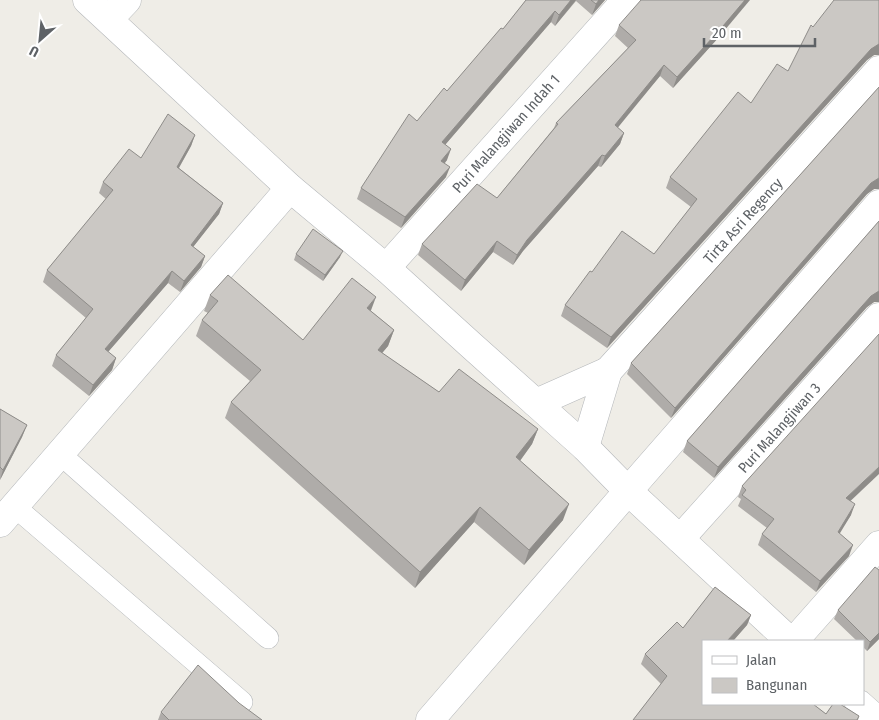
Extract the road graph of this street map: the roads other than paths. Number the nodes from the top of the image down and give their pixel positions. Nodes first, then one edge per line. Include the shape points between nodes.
1 (87, 0) edge
2 (626, 0) edge
3 (118, 10) edge
4 (879, 70) edge
5 (290, 188) junction
6 (879, 204) edge
7 (386, 268) junction
8 (879, 317) edge
9 (608, 371) junction
10 (536, 403) junction
11 (585, 447) junction
12 (60, 454) junction
13 (628, 491) junction
14 (7, 514) edge
15 (680, 539) junction
16 (879, 545) edge
17 (268, 638) dead end
18 (789, 640) edge
19 (795, 640) edge
20 (242, 702) dead end
21 (860, 705) edge
22 (441, 716) edge
23 (877, 720) edge

1 - 3 street
2 - 7 street, Puri Malangjiwan Indah 1
3 - 5 street
4 - 9 street, Tirta Asri Regency
5 - 7 street
5 - 12 street
6 - 13 street
7 - 10 street
8 - 15 street, Puri Malangjiwan 3
9 - 10 street, Tirta Asri Regency
9 - 11 street, Tirta Asri Regency
10 - 11 street
11 - 13 street
12 - 14 street
12 - 17 lane
13 - 15 street
13 - 22 street
14 - 20 lane
15 - 18 street
16 - 19 street
21 - 23 street

